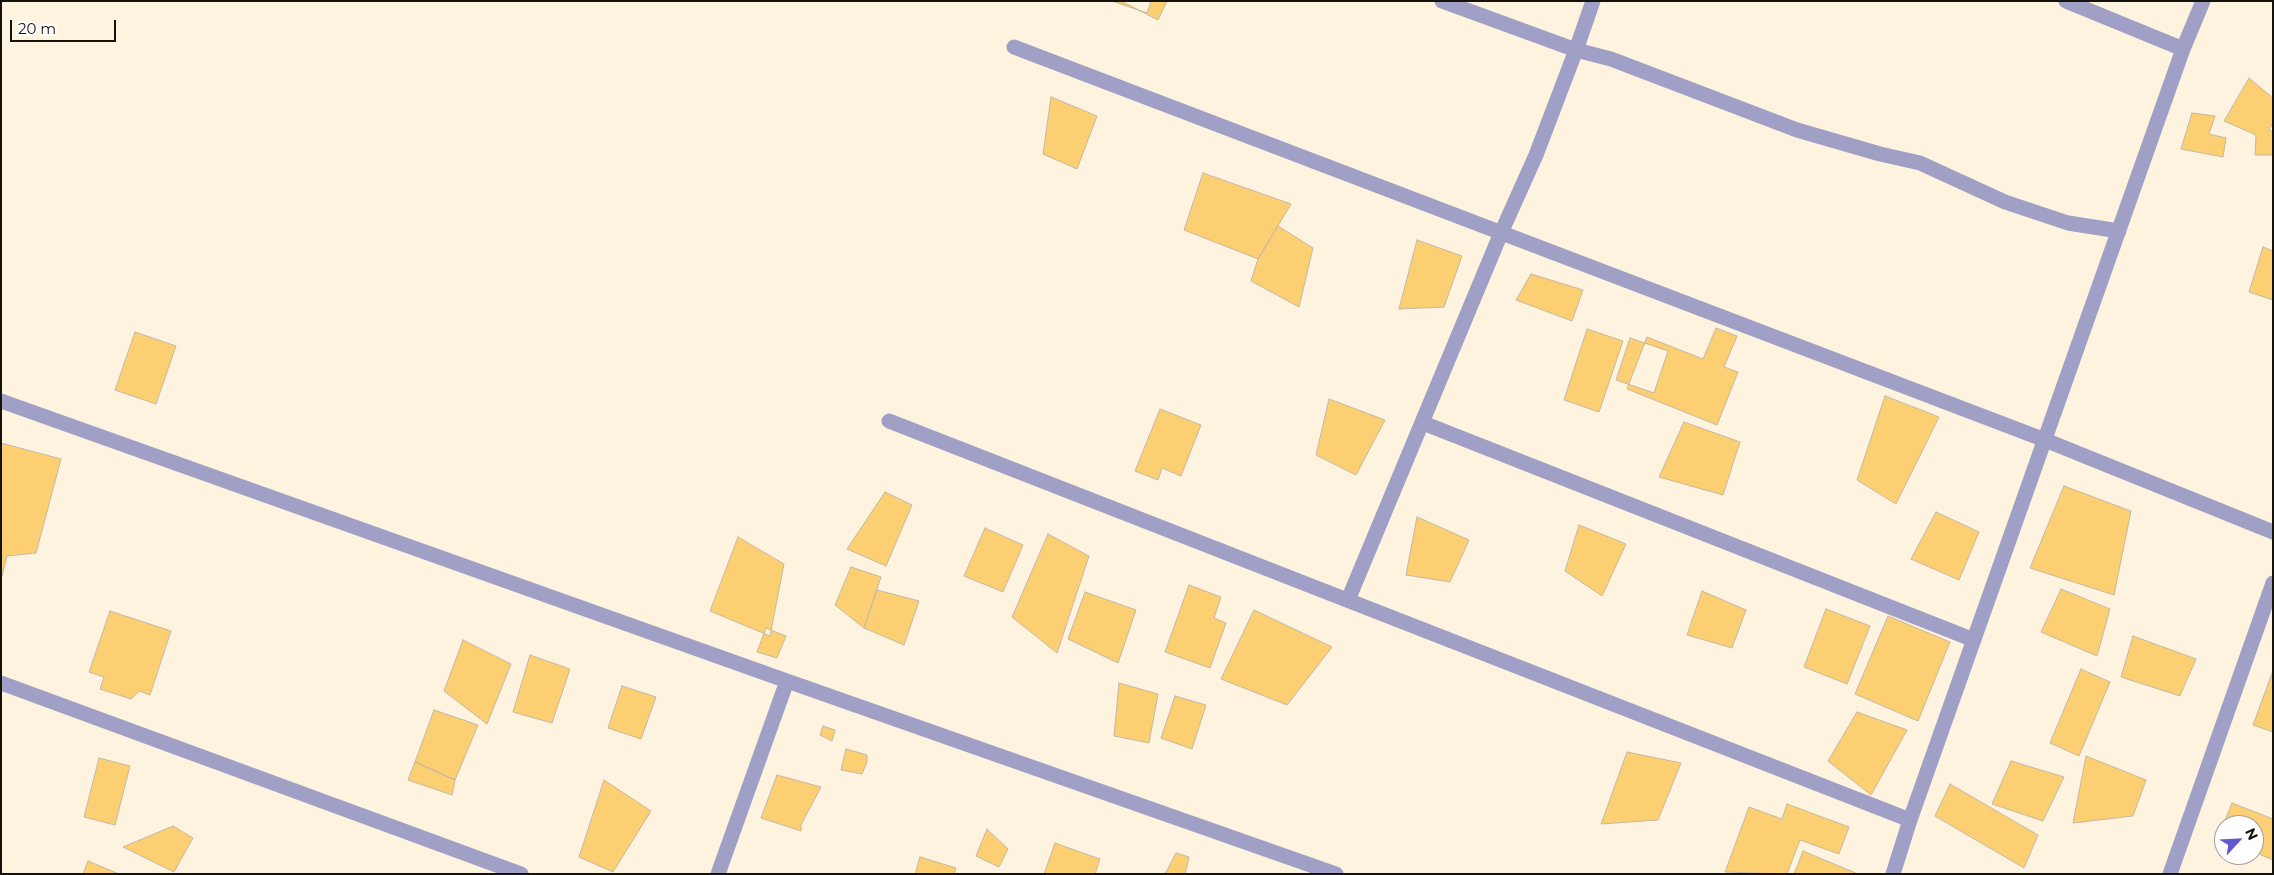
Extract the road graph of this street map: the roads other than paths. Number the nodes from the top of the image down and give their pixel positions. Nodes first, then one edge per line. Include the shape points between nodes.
1 (1442, 1) edge
2 (1593, 1) edge
3 (2066, 1) edge
4 (2202, 1) edge
5 (1014, 47) dead end
6 (2183, 49) junction
7 (1576, 50) junction
8 (2119, 231) junction
9 (1501, 233) junction
10 (1, 401) edge
11 (889, 421) dead end
12 (1423, 423) junction
13 (2045, 440) junction
14 (2273, 532) edge
15 (2273, 583) edge
16 (1348, 600) junction
17 (1974, 640) junction
18 (787, 681) junction
19 (1, 684) edge
20 (1910, 820) junction
21 (521, 874) edge
22 (718, 874) edge
23 (1336, 874) edge
24 (1893, 874) edge
25 (2170, 874) edge

1 - 7 street
2 - 7 street
3 - 6 street
4 - 6 street
5 - 9 street
6 - 8 street
7 - 8 street via 1611,59 1796,130 1920,163 2005,202 2068,223
7 - 9 street via 1536,155
8 - 13 street
9 - 12 street
9 - 13 street
10 - 18 street
11 - 16 street
12 - 16 street
12 - 17 street
13 - 14 street
13 - 17 street
15 - 25 street
16 - 20 street
17 - 20 street
18 - 22 street
18 - 23 street
19 - 21 street
20 - 24 street

